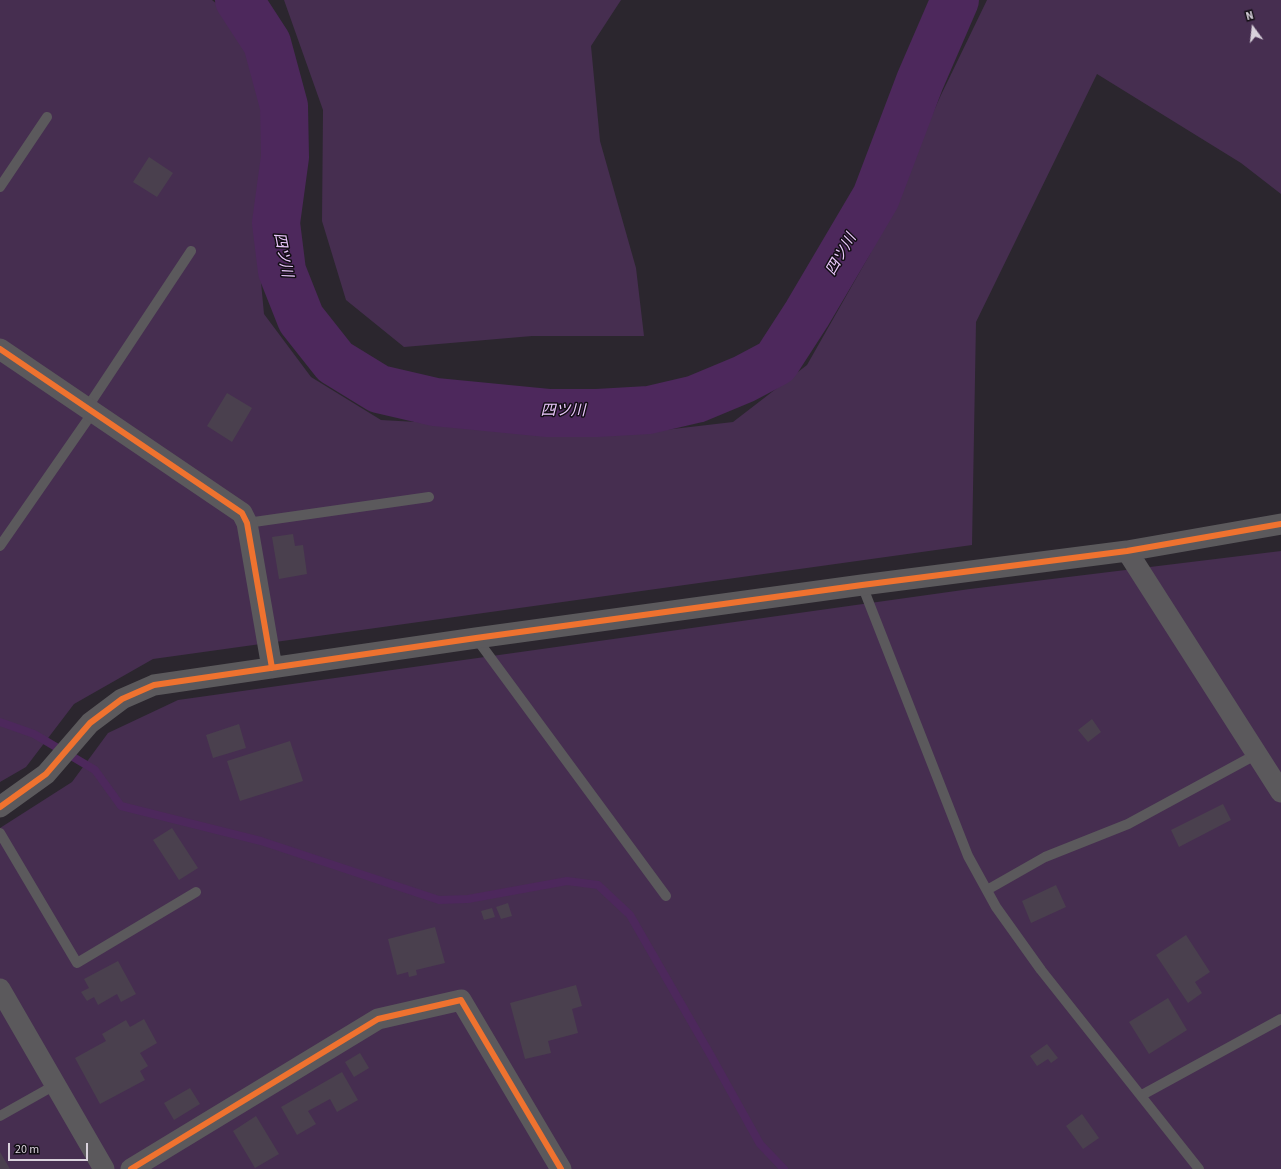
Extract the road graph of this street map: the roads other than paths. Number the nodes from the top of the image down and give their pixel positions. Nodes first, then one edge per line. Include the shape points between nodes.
1 (48, 117) dead end
2 (0, 187) edge
3 (191, 251) dead end
4 (0, 349) edge
5 (90, 410) junction
6 (430, 497) dead end
7 (247, 523) junction
8 (1281, 524) edge
9 (0, 546) edge
10 (1127, 551) junction
11 (862, 585) junction
12 (476, 638) junction
13 (272, 668) junction
14 (1256, 754) junction
15 (1281, 792) edge
16 (0, 807) edge
17 (0, 833) edge
18 (987, 890) junction
19 (196, 892) dead end
20 (666, 896) dead end
21 (0, 989) edge
22 (1281, 1019) edge
23 (55, 1085) junction
24 (1142, 1096) junction
25 (0, 1116) edge
26 (104, 1169) edge
27 (131, 1169) edge
28 (561, 1169) edge
29 (1199, 1169) edge

1 - 2 lane
3 - 5 lane
4 - 5 street
5 - 7 street via 242,513
5 - 9 lane
6 - 7 lane
7 - 13 street
8 - 10 street
10 - 11 street
10 - 14 street
11 - 12 street
11 - 18 lane via 968,856
12 - 13 street
12 - 20 lane
13 - 16 street via 154,686 122,699 90,723 46,774
14 - 15 street
14 - 18 lane via 1128,824 1045,857
17 - 19 lane via 78,962
18 - 24 lane via 996,907 1041,970
21 - 23 street
22 - 24 lane
23 - 25 lane
23 - 26 street
24 - 29 lane
27 - 28 street via 378,1019 461,1000

